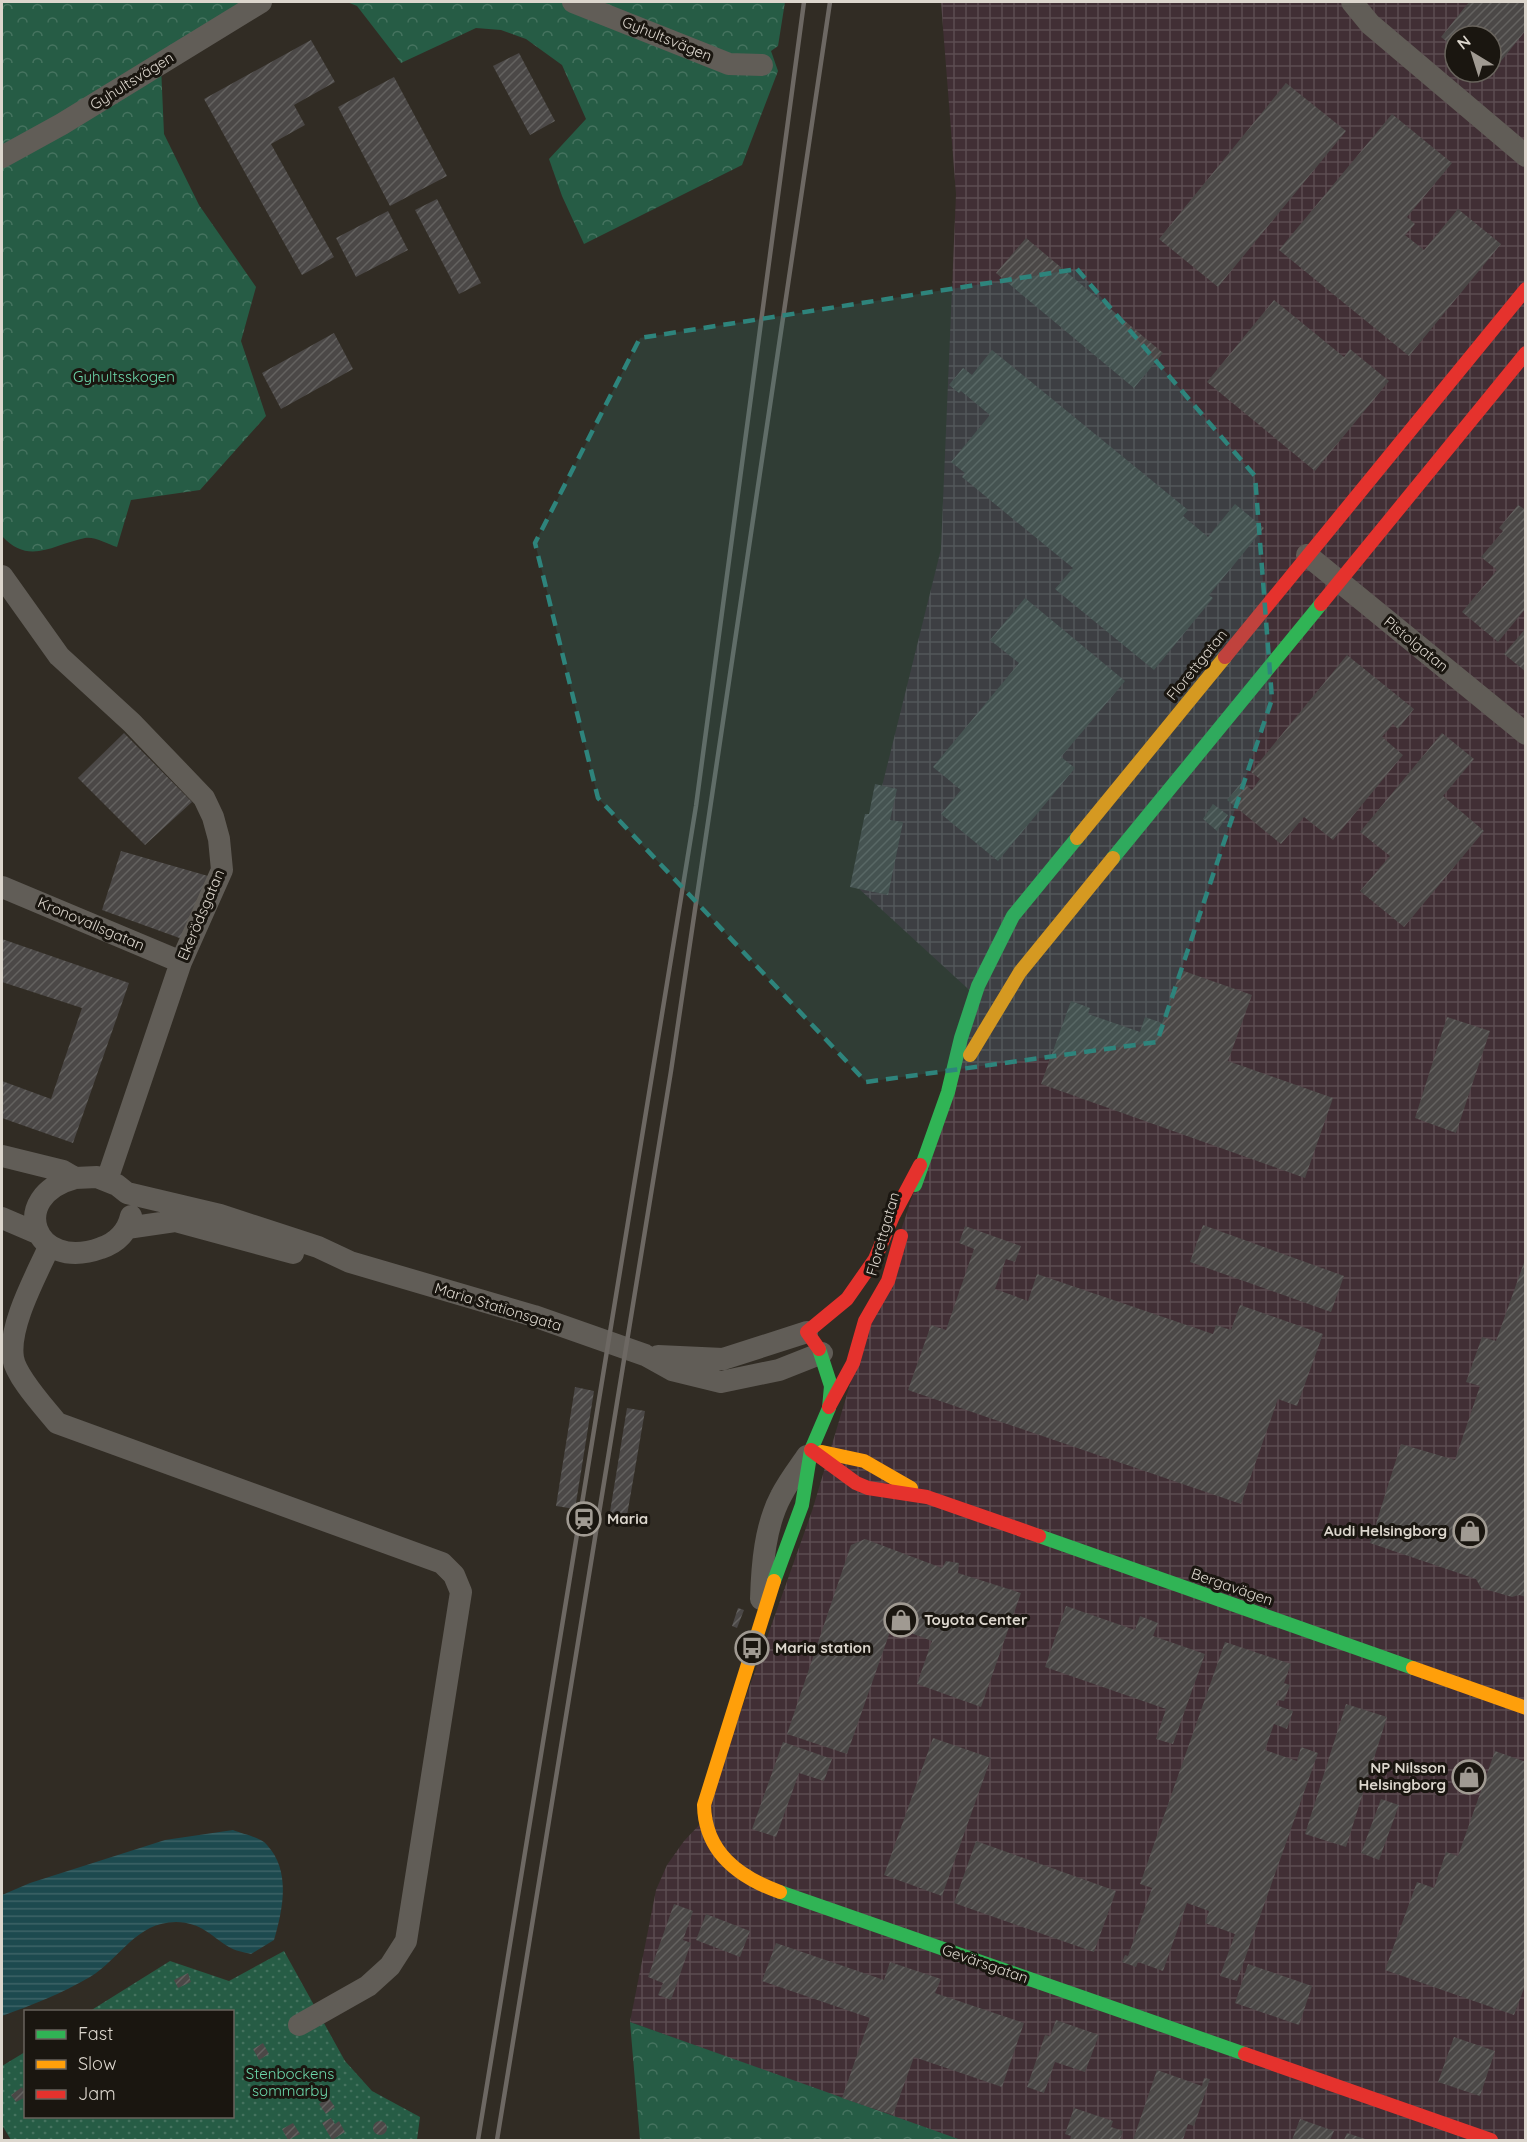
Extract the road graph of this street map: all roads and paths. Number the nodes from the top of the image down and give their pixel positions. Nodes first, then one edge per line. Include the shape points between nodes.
1 (261, 2) edge
2 (573, 2) edge
3 (1352, 2) edge
4 (762, 65) dead end
5 (1526, 156) edge
6 (2, 157) edge
7 (1526, 289) edge
8 (1526, 353) edge
9 (1307, 555) junction
10 (2, 576) edge
11 (1339, 581) junction
12 (1526, 734) edge
13 (2, 887) edge
14 (181, 962) junction
15 (948, 1092) junction
16 (2, 1156) edge
17 (920, 1165) junction
18 (75, 1178) junction
19 (107, 1180) junction
20 (127, 1193) junction
21 (2, 1218) edge
22 (127, 1228) junction
23 (43, 1240) junction
24 (350, 1262) junction
25 (847, 1299) joint
26 (866, 1321) junction
27 (807, 1332) junction
28 (848, 1334) dead end
29 (826, 1350) junction
30 (645, 1355) junction
31 (829, 1408) junction
32 (811, 1450) junction
33 (927, 1497) junction
34 (759, 1621) joint
35 (1526, 1708) edge
36 (299, 2025) dead end
37 (1491, 2140) edge

1 - 6 street, Gyhultsvägen
2 - 4 street, Gyhultsvägen via 729,64
3 - 5 street via 1370,24
7 - 9 street, Florettgatan
8 - 11 street, Florettgatan
9 - 11 street, Pistolgatan
9 - 15 street, Florettgatan via 1013,916 978,986
10 - 14 street, Ekerödsgatan via 59,656 204,798 213,817 223,855 222,870
11 - 12 street, Pistolgatan
11 - 15 street, Florettgatan via 1020,972
13 - 14 street, Kronovallsgatan
14 - 19 street, Ekerödsgatan
15 - 17 street, Florettgatan
16 - 18 street, Maria Stationsgata via 63,1171
17 - 25 street, Florettgatan via 875,1259
17 - 26 street, Florettgatan via 888,1281
18 - 19 street, Maria Stationsgata via 97,1176
18 - 23 street, Maria Stationsgata via 52,1186 41,1199 34,1217
19 - 20 street, Maria Stationsgata
20 - 22 street via 131,1216
20 - 24 street, Maria Stationsgata via 219,1215 318,1247
21 - 23 street
22 - 23 street via 109,1245 88,1253 65,1253
22 - 24 street, Maria Stationsgata via 175,1221 331,1262
23 - 36 street via 18,1317 13,1358 30,1390 57,1424 442,1563 454,1575 461,1592 406,1941 390,1966 368,1986
24 - 30 street, Maria Stationsgata via 534,1316
25 - 27 street, Maria Stationsgata
26 - 28 street
26 - 31 street, Florettgatan via 853,1363
27 - 29 street, Gevärsgatan
27 - 30 street, Maria Stationsgata via 723,1359
29 - 30 street, Maria Stationsgata via 779,1370 721,1382 672,1370
29 - 31 street, Gevärsgatan via 831,1386
31 - 32 street, Gevärsgatan
32 - 33 street, Bergavägen via 864,1461
32 - 33 street, Bergavägen via 868,1488
32 - 34 street, Gevärsgatan via 780,1497 769,1528
33 - 35 street, Bergavägen
34 - 37 street, Gevärsgatan via 704,1813 717,1850 742,1877

